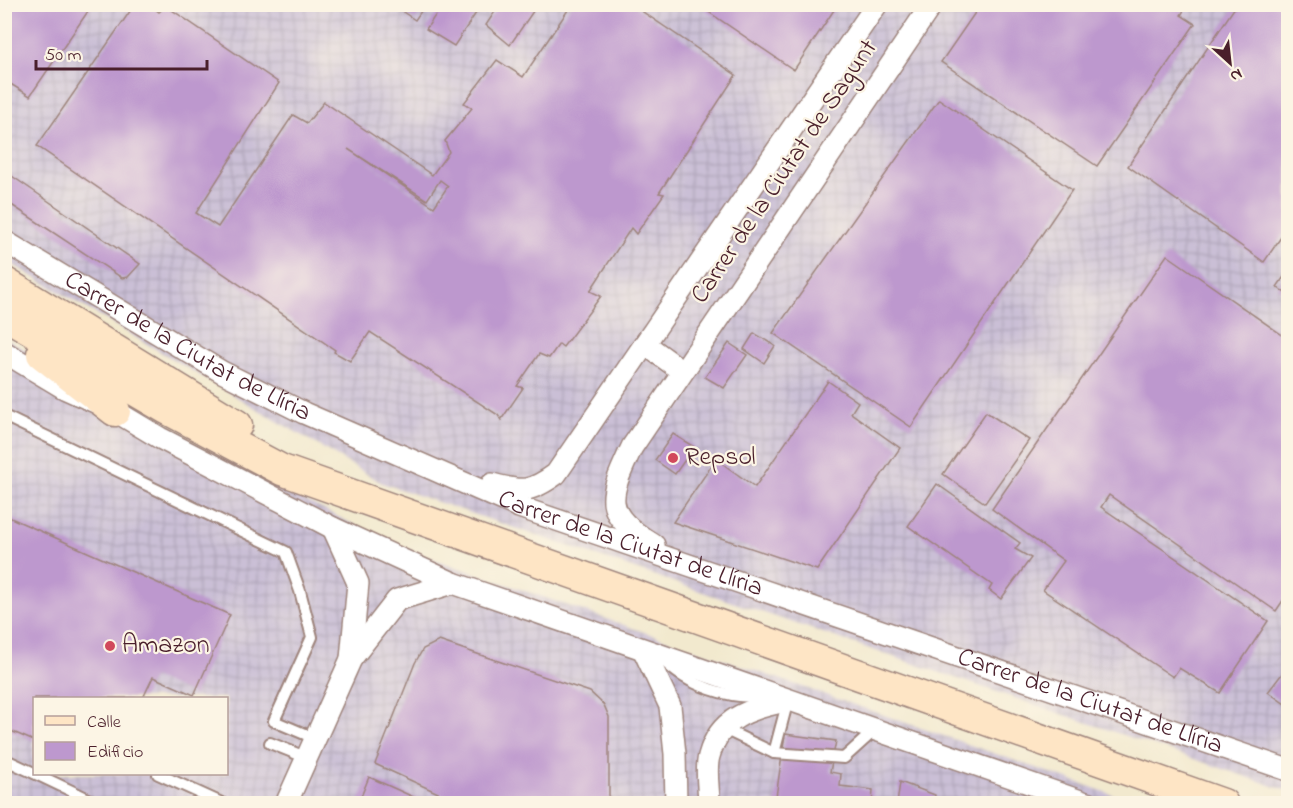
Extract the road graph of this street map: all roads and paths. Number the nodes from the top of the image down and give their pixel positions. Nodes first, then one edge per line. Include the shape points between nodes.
1 (877, 4) edge
2 (932, 4) edge
3 (4, 241) edge
4 (4, 282) edge
5 (4, 314) edge
6 (4, 329) edge
7 (645, 344) junction
8 (4, 352) edge
9 (682, 371) junction
10 (115, 411) junction
11 (4, 416) edge
12 (428, 467) junction
13 (378, 505) junction
14 (333, 528) junction
15 (677, 559) junction
16 (453, 583) junction
17 (651, 654) junction
18 (351, 659) junction
19 (780, 698) junction
20 (724, 729) junction
21 (875, 730) junction
22 (270, 743) dead end
23 (310, 748) junction
24 (774, 753) junction
25 (675, 754) junction
26 (708, 757) junction
27 (4, 759) edge
28 (1288, 770) edge
29 (33, 772) edge
30 (39, 775) edge
31 (160, 775) edge
32 (1222, 803) edge
33 (99, 804) edge
34 (224, 804) edge
35 (286, 804) edge
36 (676, 804) edge
37 (709, 804) edge
38 (1089, 804) edge

1 - 7 street, Carrer de la Ciutat de Sagunt
2 - 9 street, Carrer de la Ciutat de Sagunt
3 - 12 street, Carrer de la Ciutat de Llíria via 222,372
4 - 13 street, Carrer de la Ciutat de Llíria via 284,454
5 - 13 street, Carrer de la Ciutat de Llíria via 167,409 282,470
6 - 10 street
7 - 9 street
7 - 12 street, Carrer de la Ciutat de Sagunt via 556,474 539,486 520,491
8 - 10 street via 64,388
9 - 15 street, Carrer de la Ciutat de Sagunt via 632,447 615,483 614,506 628,530
10 - 14 street
11 - 23 lane via 286,552 312,637 274,721
12 - 15 street, Carrer de la Ciutat de Llíria via 519,507 615,542
13 - 32 street, Carrer de la Ciutat de Llíria
14 - 16 street
14 - 18 street via 358,583
15 - 28 street, Carrer de la Ciutat de Llíria
16 - 17 street
16 - 18 street via 397,600
17 - 19 street
17 - 25 street via 670,706
18 - 23 street
19 - 20 street via 745,711
19 - 21 street
19 - 24 lane
20 - 24 lane
20 - 26 street
21 - 24 lane via 844,758
21 - 38 street
22 - 23 lane
23 - 35 street
25 - 26 street
25 - 36 street
26 - 37 street
27 - 29 lane
30 - 33 lane
31 - 34 lane

